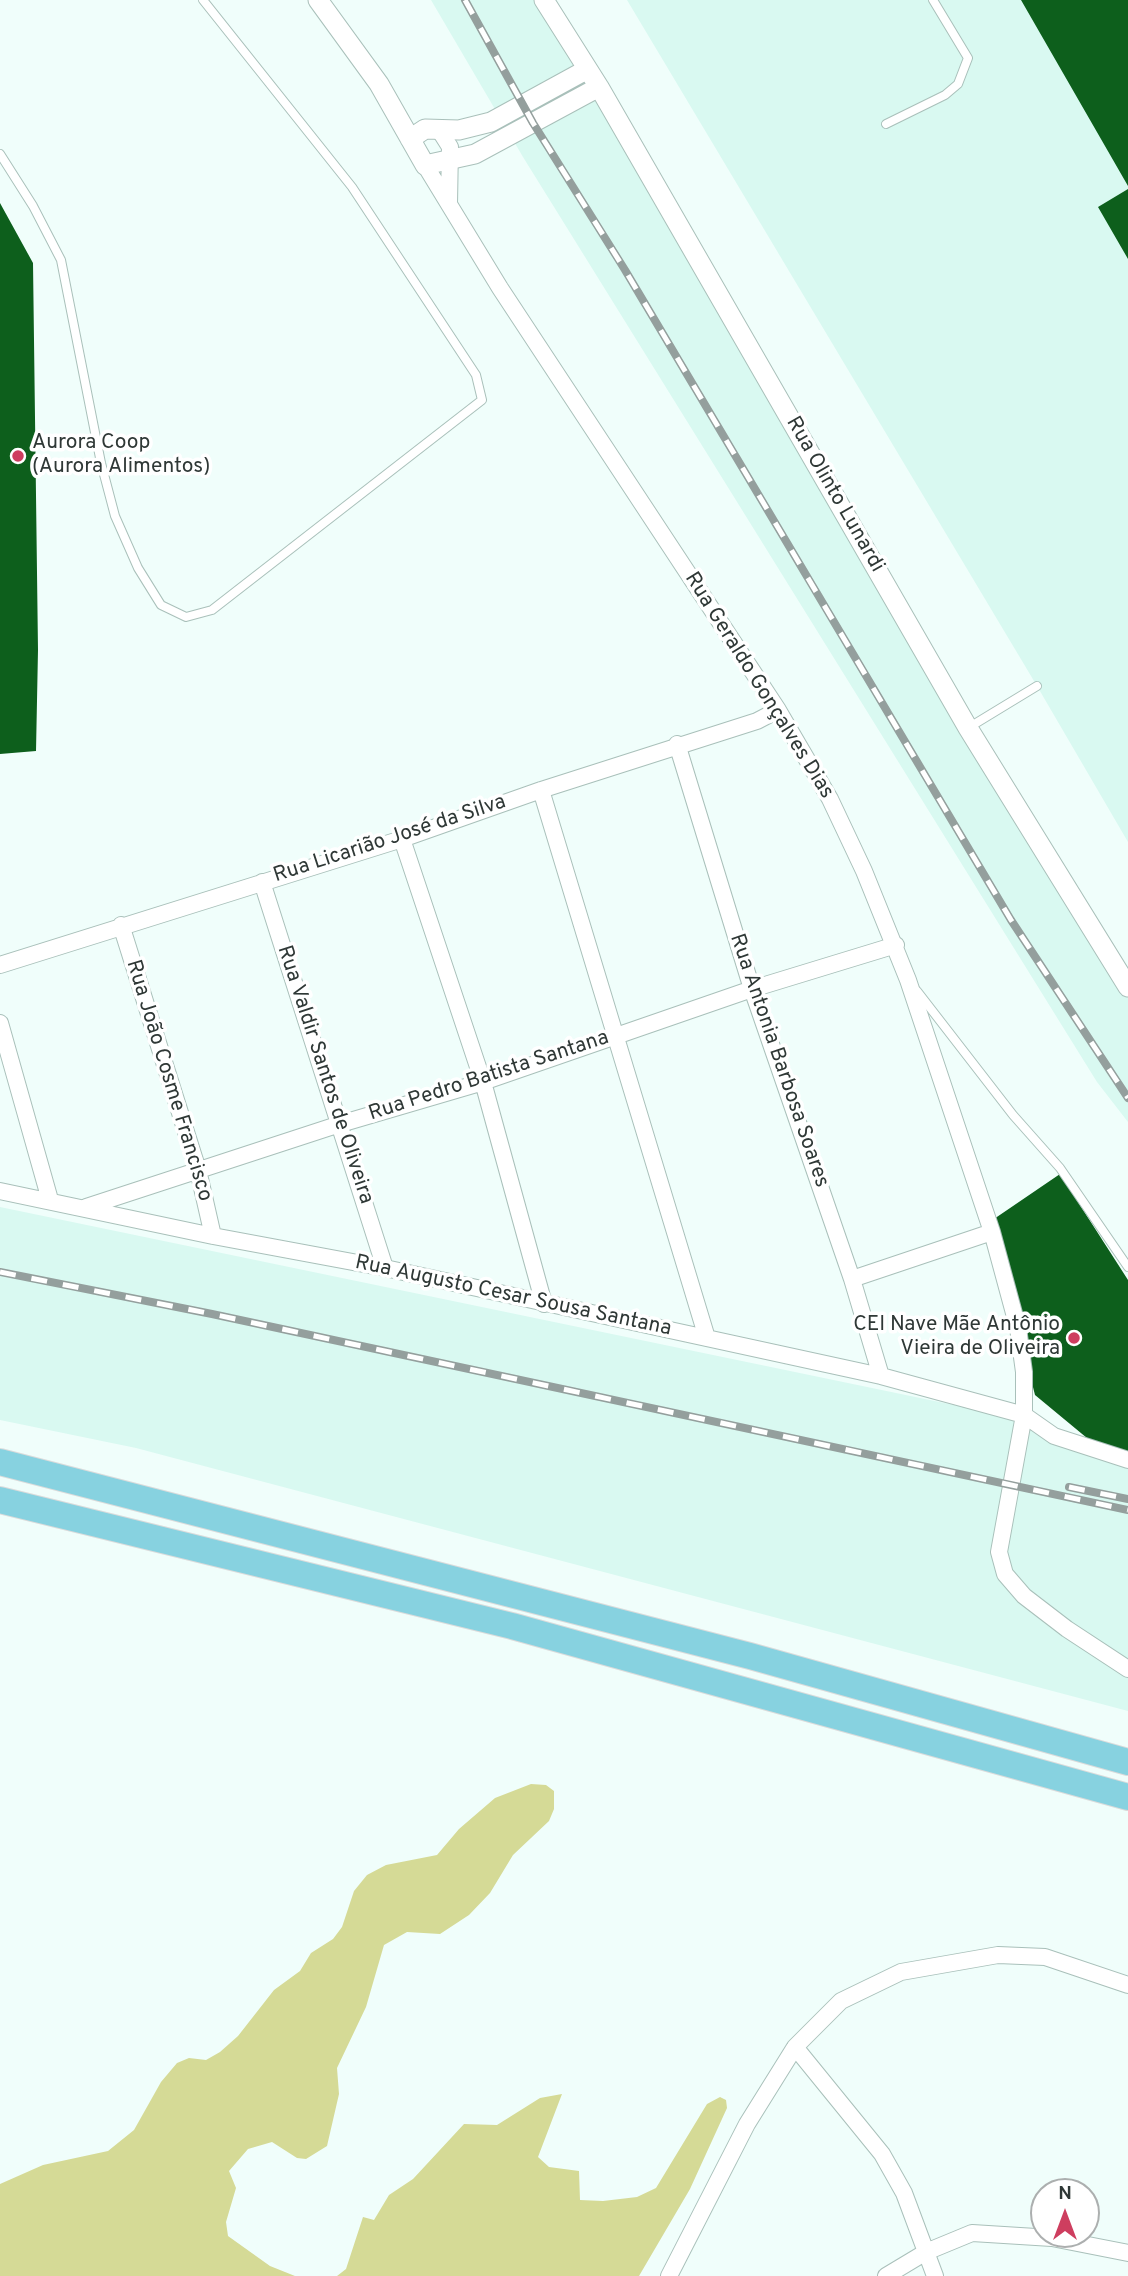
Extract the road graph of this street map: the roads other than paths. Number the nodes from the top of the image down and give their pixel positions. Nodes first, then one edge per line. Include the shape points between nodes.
1 (203, 0) edge
2 (318, 0) edge
3 (544, 0) edge
4 (933, 0) edge
5 (586, 70) junction
6 (379, 84) junction
7 (598, 88) junction
8 (886, 124) dead end
9 (438, 128) junction
10 (410, 139) junction
11 (0, 154) edge
12 (452, 160) junction
13 (425, 165) junction
14 (450, 204) junction
15 (1037, 686) dead end
16 (778, 710) junction
17 (968, 728) junction
18 (677, 744) junction
19 (541, 790) junction
20 (402, 839) junction
21 (262, 882) junction
22 (121, 925) junction
23 (896, 945) junction
24 (0, 965) edge
25 (908, 981) junction
26 (1128, 987) edge
27 (752, 989) junction
28 (0, 1023) edge
29 (617, 1037) junction
30 (483, 1082) junction
31 (340, 1124) junction
32 (198, 1170) junction
33 (0, 1191) edge
34 (50, 1200) junction
35 (83, 1208) junction
36 (992, 1233) junction
37 (213, 1236) junction
38 (1128, 1267) edge
39 (385, 1268) junction
40 (852, 1279) junction
41 (544, 1304) junction
42 (707, 1338) junction
43 (881, 1376) junction
44 (1024, 1415) junction
45 (1128, 1460) edge
46 (0, 1462) edge
47 (0, 1500) edge
48 (1128, 1668) edge
49 (1128, 1762) edge
50 (1076, 1782) junction
51 (1128, 1797) edge
52 (1128, 1809) edge
53 (1128, 1985) edge
54 (795, 2047) junction
55 (926, 2252) junction
56 (1128, 2253) edge
57 (669, 2276) edge
58 (886, 2276) edge
59 (935, 2276) edge

1 - 11 lane via 352,187 476,375 482,400 212,610 186,617 162,605 138,568 115,516 101,463 61,260
2 - 6 street, Rua Geraldo Gonçalves Dias
3 - 5 street, Rua Olinto Lunardi
4 - 8 lane via 968,58 958,84 945,95
5 - 7 street, Rua Olinto Lunardi
5 - 9 street via 491,122 459,131
6 - 9 street, Rua Geraldo Gonçalves Dias via 413,116
6 - 10 street, Rua Geraldo Gonçalves Dias
7 - 12 street via 498,143
7 - 17 street, Rua Olinto Lunardi
9 - 10 street via 425,129
9 - 12 street via 447,137
10 - 13 street, Rua Geraldo Gonçalves Dias
12 - 13 street
12 - 14 street
13 - 14 street, Rua Geraldo Gonçalves Dias
14 - 16 street, Rua Geraldo Gonçalves Dias via 500,288
15 - 17 lane
16 - 18 street, Rua Licarião José da Silva
16 - 23 street, Rua Geraldo Gonçalves Dias via 830,799
17 - 26 street, Rua Olinto Lunardi
18 - 19 street, Rua Licarião José da Silva
18 - 27 street, Rua Antonia Barbosa Soares
19 - 20 street, Rua Licarião José da Silva
19 - 29 street
20 - 21 street, Rua Licarião José da Silva
20 - 30 street
21 - 22 street, Rua Licarião José da Silva
21 - 31 street, Rua Valdir Santos de Oliveira
22 - 24 street, Rua Licarião José da Silva
22 - 32 street, Rua João Cosme Francisco
23 - 25 street, Rua Geraldo Gonçalves Dias
23 - 27 street, Rua Pedro Batista Santana
25 - 36 street, Rua Geraldo Gonçalves Dias
25 - 38 lane via 1060,1168
27 - 29 street, Rua Pedro Batista Santana
27 - 40 street, Rua Antonia Barbosa Soares
28 - 34 street
29 - 30 street, Rua Pedro Batista Santana
29 - 42 street
30 - 31 street, Rua Pedro Batista Santana
30 - 41 street
31 - 32 street, Rua Pedro Batista Santana
31 - 39 street, Rua Valdir Santos de Oliveira
32 - 35 street, Rua Pedro Batista Santana
32 - 37 street, Rua João Cosme Francisco
33 - 34 street, Rua Augusto Cesar Sousa Santana
34 - 35 street, Rua Augusto Cesar Sousa Santana
35 - 37 street, Rua Augusto Cesar Sousa Santana
36 - 40 street
36 - 44 street, Rua Geraldo Gonçalves Dias via 1018,1328
37 - 39 street, Rua Augusto Cesar Sousa Santana
39 - 41 street, Rua Augusto Cesar Sousa Santana
40 - 43 street, Rua Antonia Barbosa Soares
41 - 42 street, Rua Augusto Cesar Sousa Santana
42 - 43 street, Rua Augusto Cesar Sousa Santana
43 - 44 street, Rua Augusto Cesar Sousa Santana
44 - 45 street, Rua Augusto Cesar Sousa Santana via 1054,1436
44 - 48 street, Rua Geraldo Gonçalves Dias via 999,1552 1005,1574 1024,1596 1067,1629
46 - 49 highway via 750,1656
47 - 50 highway via 512,1626
50 - 51 highway
50 - 52 highway
53 - 54 street via 1045,1957 998,1955 901,1972 841,2001
54 - 55 street via 882,2154 904,2193
54 - 57 street via 747,2124
55 - 56 street via 972,2233 1052,2238
55 - 58 street
55 - 59 street

